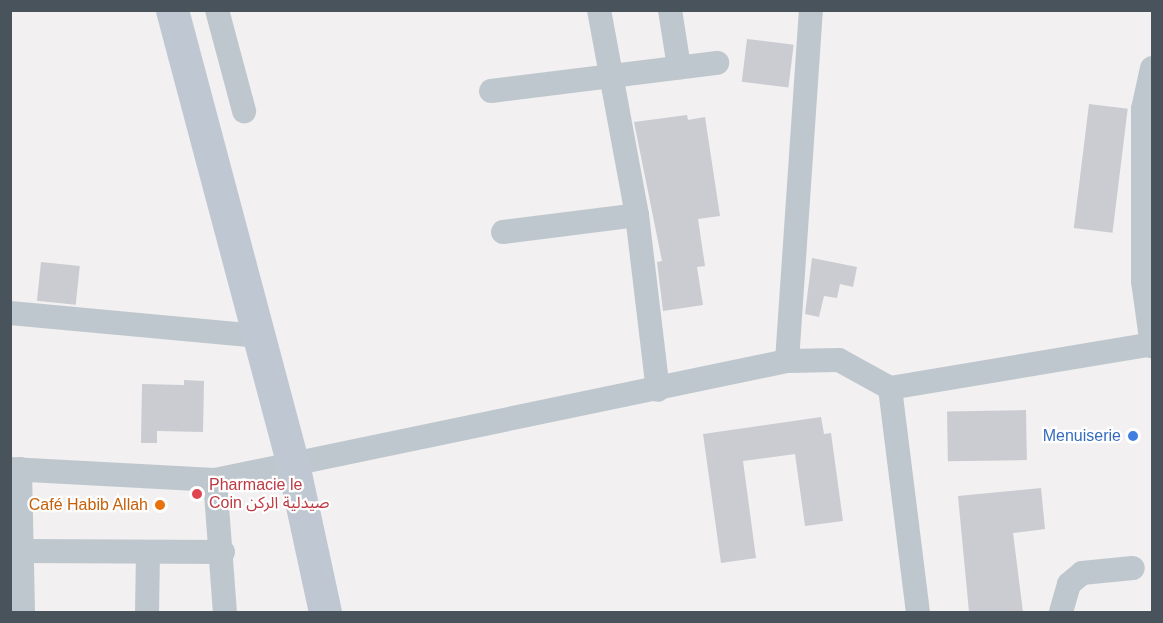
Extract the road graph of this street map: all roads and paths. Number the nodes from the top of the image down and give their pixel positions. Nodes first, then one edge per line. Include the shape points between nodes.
1 (172, 10) edge
2 (217, 10) edge
3 (599, 10) edge
4 (670, 10) edge
5 (811, 10) edge
6 (717, 63) dead end
7 (679, 67) junction
8 (1152, 68) edge
9 (611, 73) junction
10 (491, 91) dead end
11 (244, 111) dead end
12 (637, 215) junction
13 (503, 232) dead end
14 (1148, 280) edge
15 (10, 313) edge
16 (258, 336) junction
17 (1152, 345) edge
18 (787, 362) junction
19 (890, 388) junction
20 (658, 390) junction
21 (293, 464) junction
22 (15, 469) edge
23 (215, 480) junction
24 (223, 552) junction
25 (148, 555) junction
26 (19, 563) edge
27 (1133, 568) dead end
28 (23, 612) edge
29 (147, 612) edge
30 (225, 612) edge
31 (325, 612) edge
32 (918, 612) edge
33 (1061, 612) edge

1 - 16 street
2 - 11 street
3 - 9 street
4 - 7 street
5 - 18 street
6 - 7 street
7 - 9 street
8 - 14 street via 1143,109
9 - 10 street
9 - 12 street
12 - 13 street
12 - 20 street
14 - 17 street
15 - 16 street
16 - 21 street
17 - 19 street
18 - 19 street via 852,363
18 - 20 street
19 - 32 street
20 - 21 street
21 - 23 street
21 - 31 street
22 - 23 street
22 - 26 street
23 - 24 street
24 - 25 street
24 - 30 street
25 - 26 street
25 - 29 street
26 - 28 street
27 - 33 street via 1082,573 1069,584

